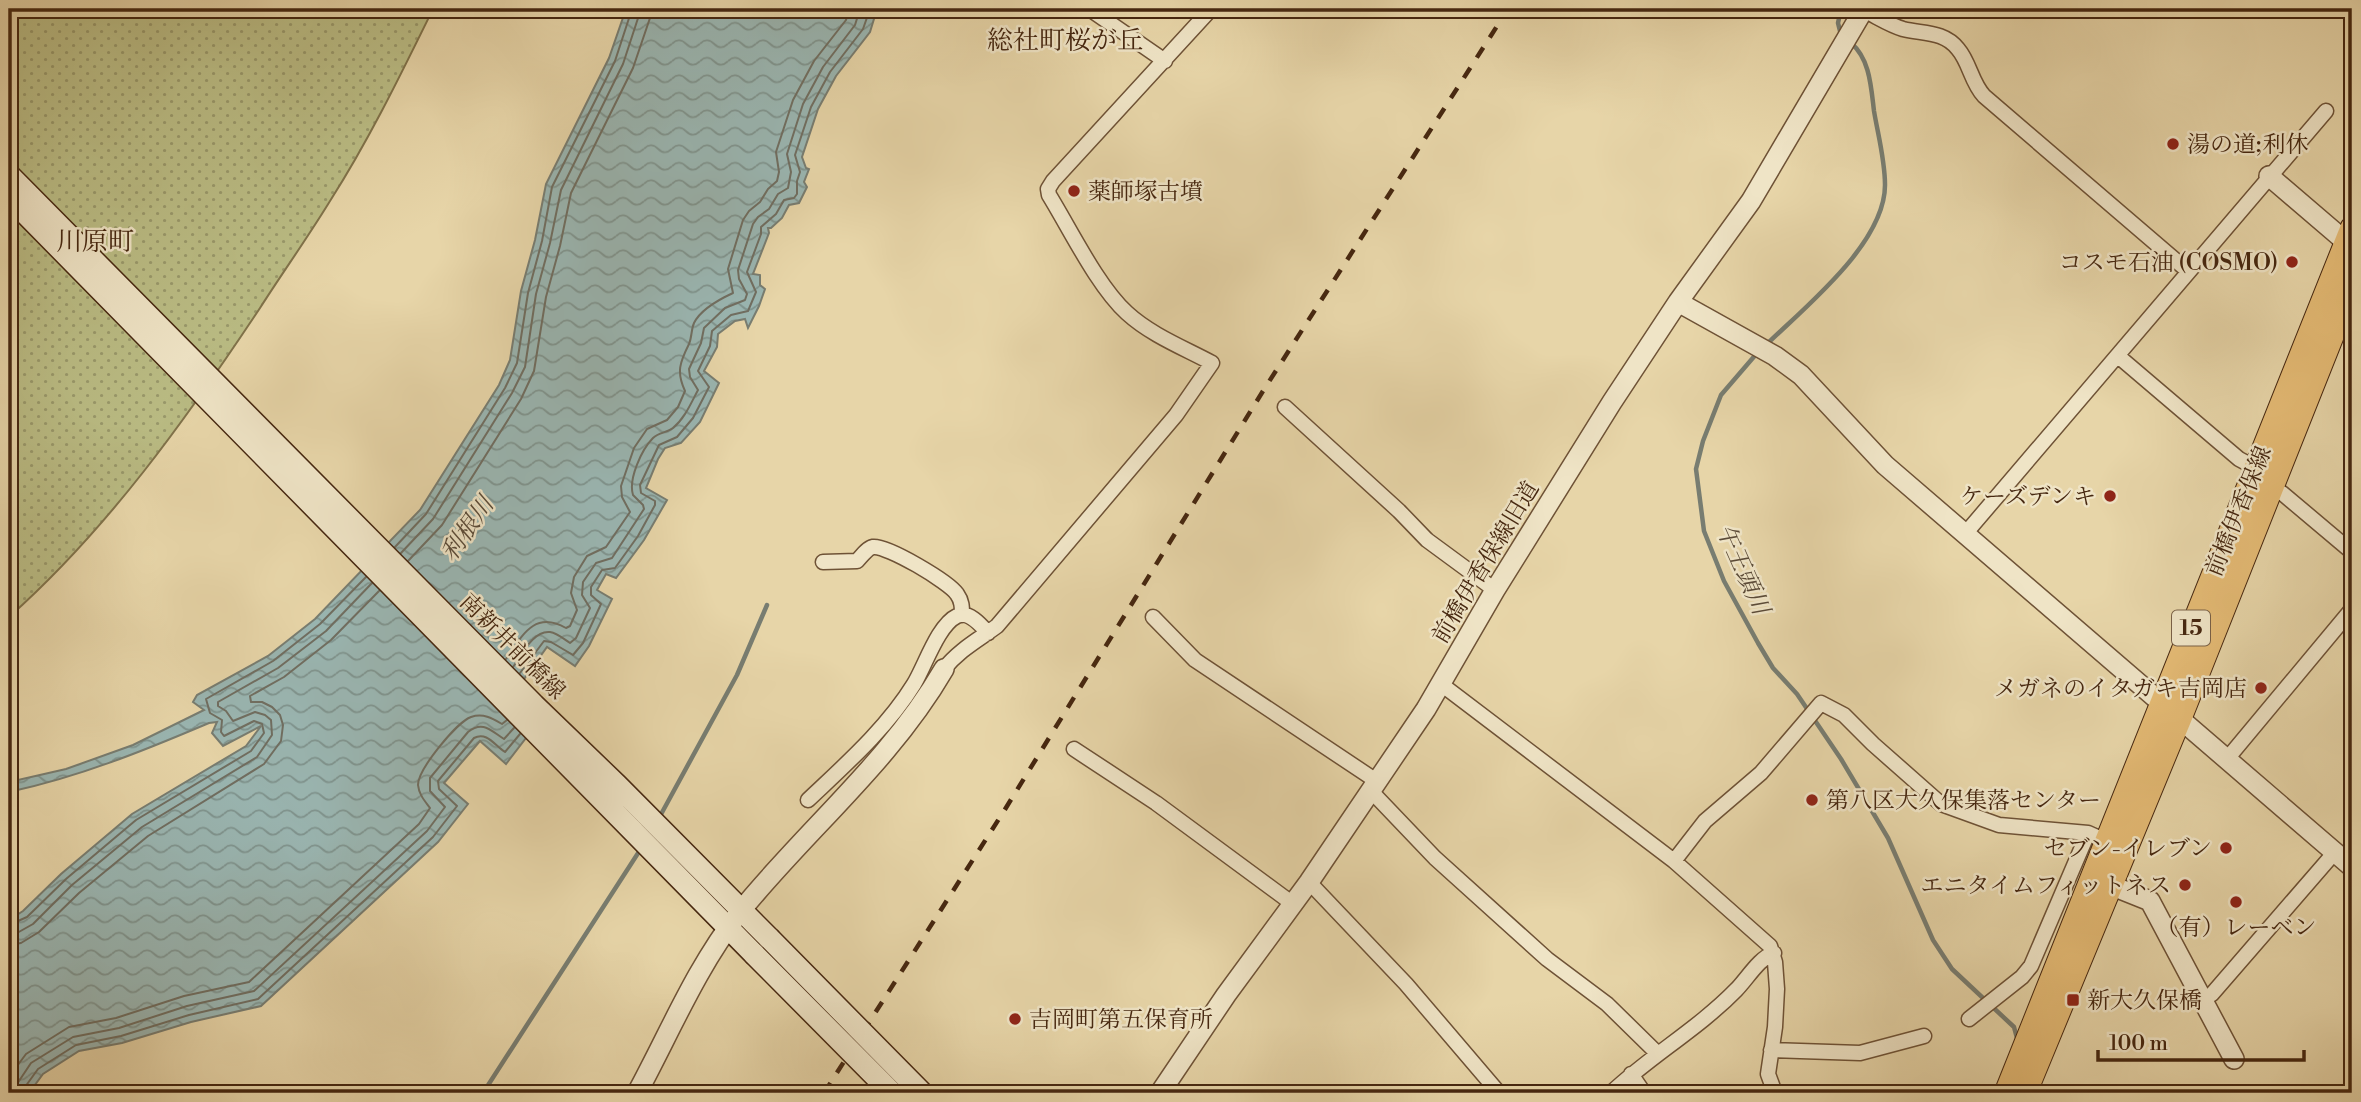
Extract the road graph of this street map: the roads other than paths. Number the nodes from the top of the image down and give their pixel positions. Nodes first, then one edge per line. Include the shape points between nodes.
1 (1211, 9) edge
2 (1864, 9) edge
3 (1091, 10) edge
4 (1165, 61) junction
5 (2326, 111) dead end
6 (9, 175) edge
7 (2269, 176) junction
8 (9, 197) edge
9 (2350, 239) edge
10 (2188, 271) junction
11 (2352, 286) edge
12 (1678, 302) junction
13 (2118, 356) junction
14 (1285, 407) dead end
15 (2256, 468) junction
16 (2272, 488) junction
17 (1965, 534) junction
18 (2352, 552) edge
19 (823, 562) dead end
20 (1495, 590) junction
21 (2352, 609) edge
22 (962, 615) junction
23 (1153, 617) dead end
24 (988, 633) junction
25 (944, 669) joint
26 (1441, 684) junction
27 (2161, 702) junction
28 (2180, 718) junction
29 (1074, 749) dead end
30 (2227, 759) junction
31 (1375, 787) junction
32 (808, 800) dead end
33 (2097, 837) junction
34 (2335, 852) junction
35 (1674, 861) junction
36 (2352, 867) edge
37 (1309, 881) junction
38 (2110, 885) junction
39 (1293, 904) junction
40 (742, 910) junction
41 (728, 928) junction
42 (1774, 953) junction
43 (2202, 1000) junction
44 (1969, 1018) dead end
45 (1924, 1036) dead end
46 (2037, 1040) junction
47 (1771, 1050) junction
48 (1658, 1054) junction
49 (2234, 1059) dead end
50 (1631, 1074) junction
51 (2014, 1089) edge
52 (637, 1093) edge
53 (892, 1093) edge
54 (922, 1093) edge
55 (1160, 1093) edge
56 (1499, 1093) edge
57 (1611, 1093) edge
58 (1644, 1093) edge
59 (1775, 1093) edge

1 - 4 street
2 - 10 street via 1902,28 1931,33 1952,43 1984,96
2 - 12 street, 前橋伊香保線旧道 via 1751,201
3 - 4 street
4 - 24 street via 1048,191 1122,308 1149,329 1212,363 1162,432
5 - 7 street
6 - 40 main road, 南新井前橋線
7 - 9 street
7 - 10 street
8 - 41 main road, 南新井前橋線
9 - 15 main road, 前橋伊香保線 / 15
10 - 13 street
11 - 16 main road, 前橋伊香保線 / 15
12 - 17 street via 1775,356 1806,380 1872,453
12 - 20 street, 前橋伊香保線旧道
13 - 15 street via 2239,459
13 - 17 street
14 - 20 street via 1427,540
15 - 27 main road, 前橋伊香保線 / 15
16 - 18 street
16 - 28 main road, 前橋伊香保線 / 15
17 - 27 street
19 - 22 street via 857,561 870,547 898,554 954,590
20 - 26 street, 前橋伊香保線旧道
21 - 30 street
22 - 24 street via 973,618
22 - 32 street via 942,632 894,712
23 - 31 street via 1195,660
24 - 25 street via 953,657
25 - 40 street via 887,751
26 - 31 street, 前橋伊香保線旧道
26 - 35 street
27 - 28 street
27 - 33 main road, 前橋伊香保線 / 15
28 - 30 street
28 - 38 main road, 前橋伊香保線 / 15
29 - 39 street
30 - 34 street
31 - 37 street, 前橋伊香保線旧道
31 - 48 street via 1443,866
33 - 35 street via 1999,825 1941,804 1841,713 1821,703 1761,772 1705,821
33 - 44 street via 2031,966
33 - 46 main road, 前橋伊香保線 / 15
34 - 36 street
34 - 43 street
35 - 42 street
37 - 39 street, 前橋伊香保線旧道
37 - 56 street
38 - 43 street via 2150,901
38 - 46 main road, 前橋伊香保線 / 15
39 - 55 street, 前橋伊香保線旧道
40 - 41 street
40 - 54 main road, 南新井前橋線, bridge
41 - 52 street via 698,972
41 - 53 main road, 南新井前橋線, bridge
42 - 47 street via 1777,989
42 - 48 street
43 - 49 street
45 - 47 street via 1860,1052
46 - 51 main road, 15
47 - 59 street via 1768,1074
48 - 50 street
50 - 57 street
50 - 58 street

